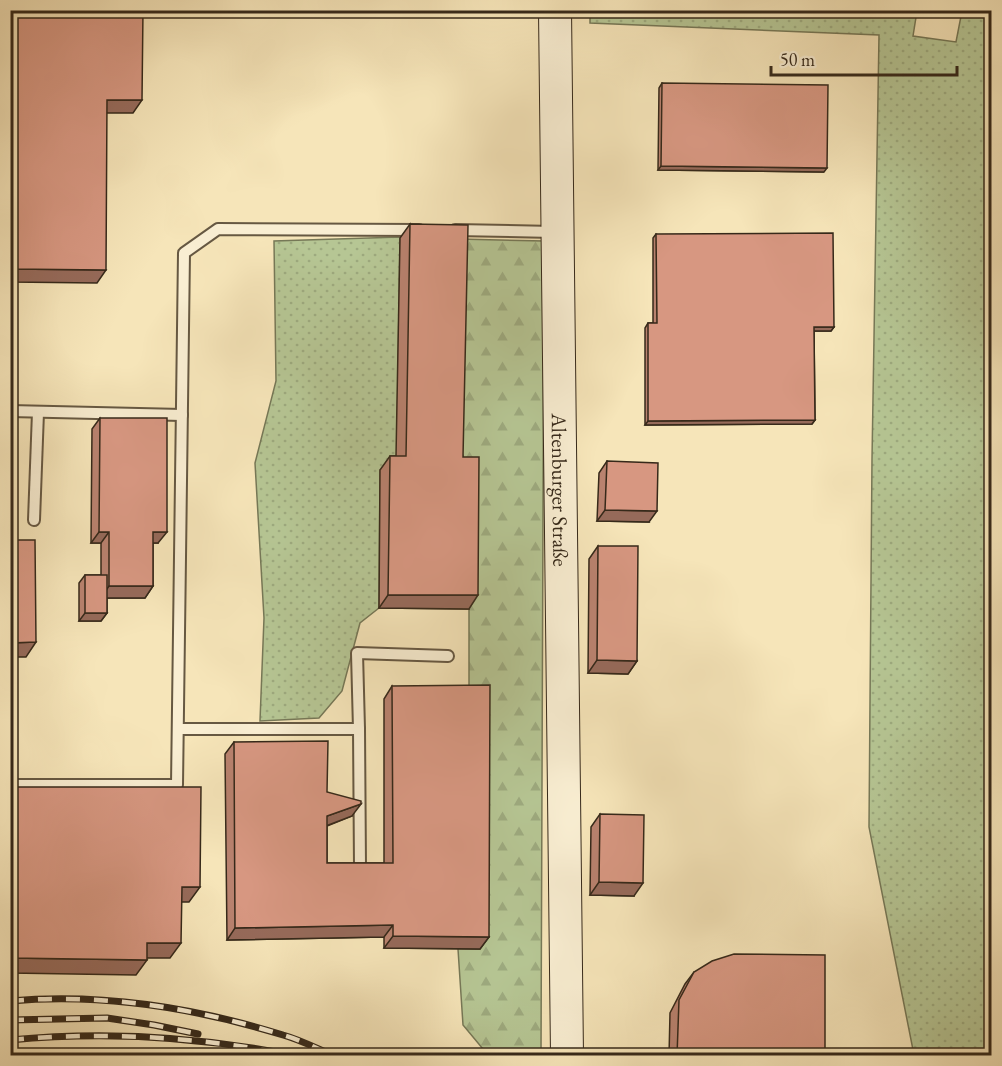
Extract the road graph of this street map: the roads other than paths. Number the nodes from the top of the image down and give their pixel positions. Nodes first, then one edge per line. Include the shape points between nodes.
1 (555, 10) edge
2 (429, 230) edge
3 (440, 230) edge
4 (556, 232) junction
5 (10, 411) edge
6 (38, 412) junction
7 (182, 415) junction
8 (34, 520) dead end
9 (448, 656) dead end
10 (179, 729) junction
11 (358, 729) junction
12 (10, 785) edge
13 (360, 866) edge
14 (567, 1056) edge

1 - 4 street, Altenburger Straße
2 - 7 lane via 218,229 184,254
3 - 4 lane
4 - 14 street, Altenburger Straße
5 - 6 lane
6 - 7 lane
6 - 8 lane
7 - 10 lane
9 - 11 lane via 357,653
10 - 11 lane
10 - 12 lane via 177,785
11 - 13 lane

